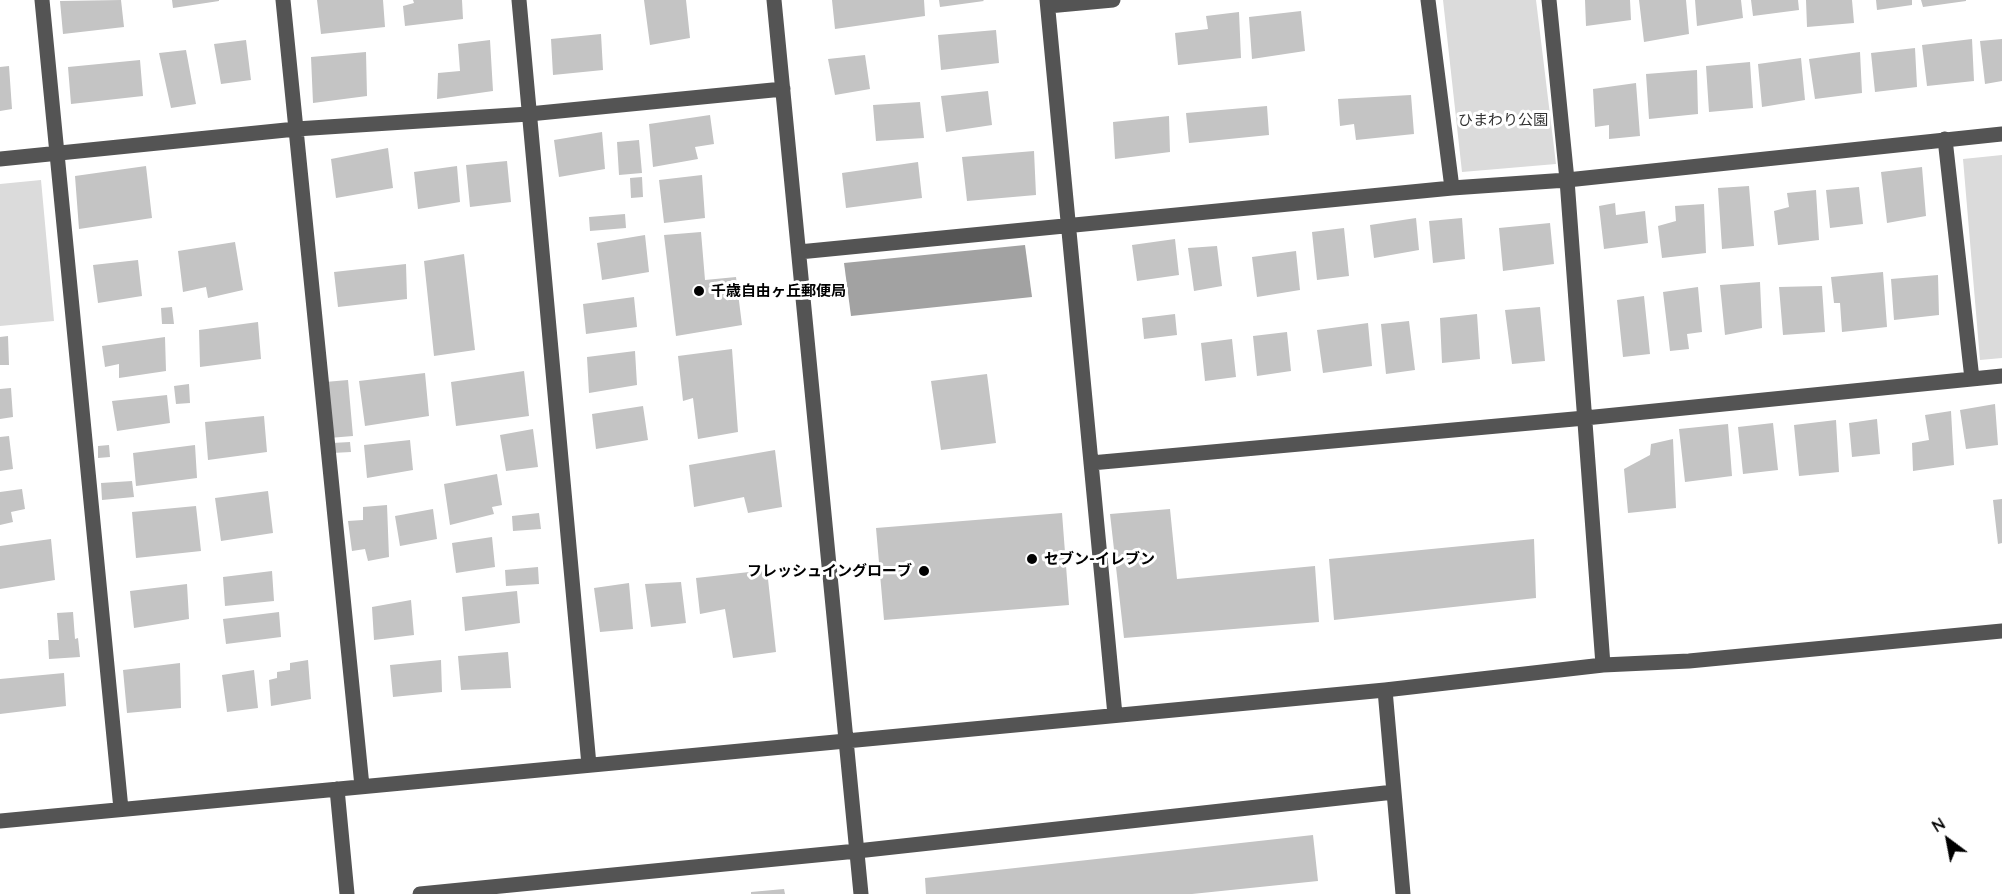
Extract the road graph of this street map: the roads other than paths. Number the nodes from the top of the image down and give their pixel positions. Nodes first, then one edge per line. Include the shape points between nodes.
1 (42, 0) edge
2 (283, 0) edge
3 (519, 0) edge
4 (774, 0) edge
5 (1113, 0) edge
6 (1428, 0) edge
7 (1550, 0) edge
8 (1047, 3) edge
9 (783, 89) junction
10 (529, 114) junction
11 (296, 129) junction
12 (2002, 134) edge
13 (1946, 139) junction
14 (57, 153) junction
15 (0, 159) edge
16 (1567, 180) junction
17 (1452, 188) junction
18 (1068, 224) junction
19 (798, 252) junction
20 (2002, 376) edge
21 (1972, 379) junction
22 (1585, 418) junction
23 (1091, 463) junction
24 (2002, 631) edge
25 (1604, 665) junction
26 (1385, 690) junction
27 (1115, 715) junction
28 (846, 741) junction
29 (589, 765) junction
30 (362, 786) junction
31 (337, 789) junction
32 (1394, 792) junction
33 (121, 809) junction
34 (0, 821) edge
35 (857, 852) junction
36 (347, 894) edge
37 (420, 894) edge
38 (861, 894) edge
39 (1404, 894) edge

1 - 14 street
2 - 11 street
3 - 10 street
4 - 9 street
5 - 8 street
6 - 17 street
7 - 16 street
8 - 18 street
9 - 10 street
9 - 19 street
10 - 11 street
10 - 29 street
11 - 14 street
11 - 30 street
12 - 13 street
13 - 16 street
13 - 21 street
14 - 15 street
14 - 33 street
16 - 17 street
16 - 22 street
17 - 18 street
18 - 19 street
18 - 23 street
19 - 28 street
20 - 21 street
21 - 22 street
22 - 23 street
22 - 25 street
23 - 27 street
24 - 25 street via 1689,661
25 - 26 street
26 - 27 street
26 - 32 street
27 - 28 street
28 - 29 street
28 - 35 street
29 - 30 street
30 - 31 street
31 - 33 street
31 - 36 street
32 - 35 street
32 - 39 street
33 - 34 street
35 - 37 street
35 - 38 street

